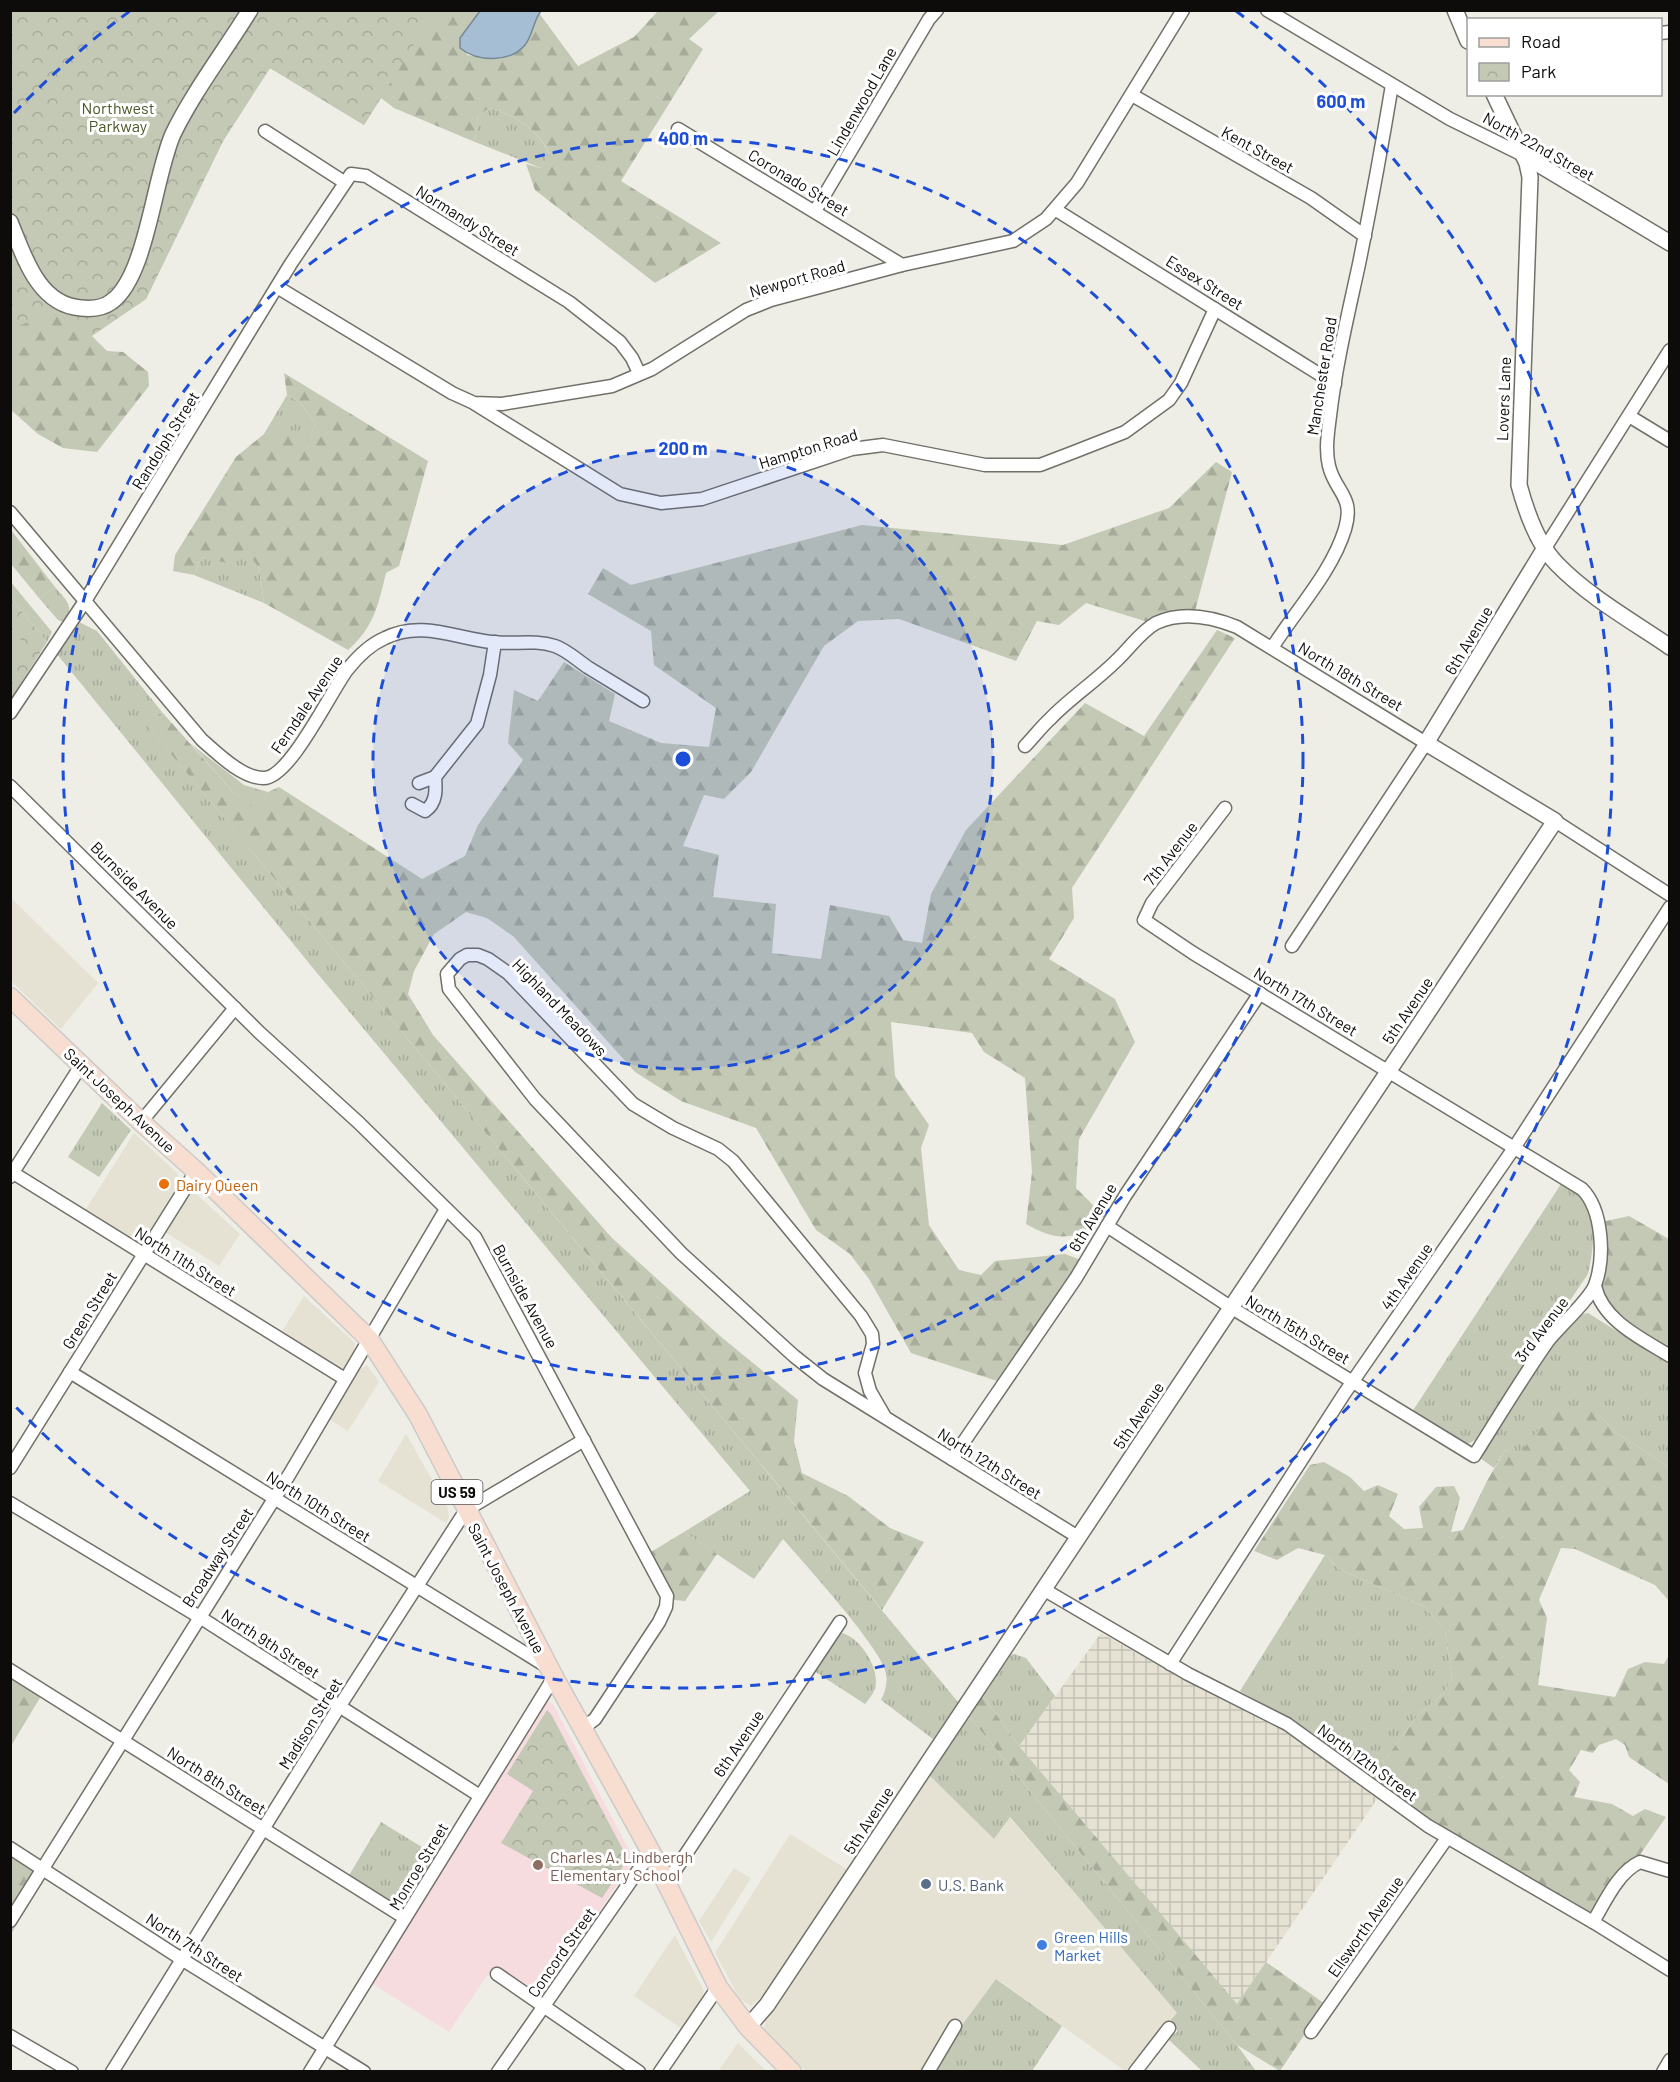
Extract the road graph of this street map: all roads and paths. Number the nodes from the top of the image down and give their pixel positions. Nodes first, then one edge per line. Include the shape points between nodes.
1 (250, 10) edge
2 (937, 10) edge
3 (1183, 10) edge
4 (1267, 10) edge
5 (1455, 10) edge
6 (1467, 39) edge
7 (1392, 86) junction
8 (1132, 96) junction
9 (1495, 96) edge
10 (678, 129) dead end
11 (265, 131) dead end
12 (1523, 155) junction
13 (344, 182) junction
14 (815, 210) junction
15 (1056, 210) junction
16 (10, 222) edge
17 (1365, 236) junction
18 (1670, 243) edge
19 (902, 265) junction
20 (277, 287) junction
21 (1215, 309) junction
22 (1670, 350) edge
23 (639, 373) junction
24 (1335, 384) junction
25 (474, 403) junction
26 (1629, 416) junction
27 (1670, 441) edge
28 (10, 512) edge
29 (1545, 548) junction
30 (85, 601) junction
31 (495, 642) junction
32 (1670, 647) edge
33 (1272, 648) junction
34 (643, 701) dead end
35 (10, 713) edge
36 (1426, 743) junction
37 (1025, 746) dead end
38 (435, 777) junction
39 (419, 783) dead end
40 (10, 786) edge
41 (412, 804) dead end
42 (1225, 808) dead end
43 (1555, 821) junction
44 (1670, 894) edge
45 (1670, 907) edge
46 (1144, 920) joint
47 (1292, 946) dead end
48 (1260, 993) junction
49 (10, 997) edge
50 (235, 1008) junction
51 (82, 1064) junction
52 (1389, 1070) junction
53 (141, 1122) junction
54 (1514, 1148) junction
55 (196, 1171) junction
56 (11, 1174) edge
57 (446, 1209) junction
58 (1107, 1226) junction
59 (144, 1254) junction
60 (1595, 1286) junction
61 (1232, 1308) junction
62 (369, 1339) junction
63 (1670, 1356) edge
64 (70, 1372) junction
65 (345, 1379) junction
66 (1353, 1381) junction
67 (885, 1417) junction
68 (584, 1440) junction
69 (1474, 1456) joint
70 (952, 1459) junction
71 (10, 1468) edge
72 (274, 1498) junction
73 (10, 1503) edge
74 (466, 1510) junction
75 (1078, 1537) junction
76 (416, 1585) junction
77 (1043, 1589) junction
78 (198, 1616) junction
79 (840, 1622) dead end
80 (1170, 1664) junction
81 (10, 1670) edge
82 (552, 1672) junction
83 (339, 1707) junction
84 (582, 1729) junction
85 (122, 1740) junction
86 (480, 1796) junction
87 (264, 1829) junction
88 (1447, 1838) junction
89 (10, 1848) edge
90 (651, 1852) junction
91 (44, 1869) junction
92 (1670, 1870) edge
93 (666, 1884) junction
94 (405, 1918) junction
95 (10, 1921) edge
96 (1593, 1922) junction
97 (183, 1960) junction
98 (1670, 1970) edge
99 (497, 1974) dead end
100 (718, 1987) junction
101 (543, 2006) junction
102 (955, 2026) dead end
103 (748, 2027) junction
104 (1169, 2028) dead end
105 (1311, 2032) dead end
106 (10, 2036) edge
107 (325, 2048) junction
108 (1670, 2060) edge
109 (72, 2072) edge
110 (112, 2072) edge
111 (310, 2072) edge
112 (364, 2072) edge
113 (498, 2072) edge
114 (639, 2072) edge
115 (660, 2072) edge
116 (792, 2072) edge
117 (928, 2072) edge
118 (1135, 2072) edge
119 (1663, 2072) edge

1 - 16 street via 174,134 130,280 110,303 94,309 57,301 33,275
2 - 14 street, Lindenwood Lane
3 - 8 street, Newport Road
4 - 7 street, North 22nd Street
5 - 6 street
7 - 12 street, North 22nd Street
7 - 17 street, Manchester Road
8 - 15 street, Newport Road
8 - 17 street, Kent Street via 1311,198
9 - 12 street, Lovers Lane
10 - 14 street, Coronado Street
11 - 13 street
12 - 18 street, North 22nd Street
12 - 29 street, Lovers Lane via 1530,177 1519,485
13 - 20 street, Randolph Street
13 - 23 street, Normandy Street via 351,174 366,176 569,302 620,342
14 - 19 street, Coronado Street
15 - 19 street, Newport Road via 1013,241
15 - 21 street, Essex Street
17 - 24 street, Manchester Road via 1343,328
19 - 23 street, Newport Road via 746,310 674,357
20 - 25 street, Newport Road
20 - 30 street, Randolph Street
21 - 24 street, Essex Street
21 - 25 street, Hampton Road via 1181,383 1169,400 1125,432 1040,465 985,465 874,445 702,500 661,504 620,494
22 - 26 street, 6th Avenue
23 - 25 street, Newport Road via 612,386 552,398 502,405
24 - 33 street, Manchester Road via 1327,452 1329,468 1348,504 1348,520 1323,573
26 - 27 street
26 - 29 street, 6th Avenue
28 - 30 street, Ferndale Avenue
29 - 32 street, Lovers Lane via 1596,597
29 - 36 street, 6th Avenue
30 - 31 street, Ferndale Avenue via 202,740 240,769 266,779 292,758 346,671 369,647 394,634 439,630
30 - 35 street, Randolph Street
31 - 34 street, Ferndale Avenue via 554,646
31 - 38 street via 477,724
33 - 36 street, North 18th Street
33 - 37 street, North 18th Street via 1217,619 1200,616 1156,623
36 - 43 street, North 18th Street
36 - 47 street, 6th Avenue
38 - 39 street
38 - 41 street via 436,793 430,808 425,811
40 - 50 street, Burnside Avenue
42 - 46 street, 7th Avenue via 1152,903
43 - 44 street, North 18th Street
43 - 52 street, 5th Avenue
45 - 54 street, 4th Avenue
46 - 48 street, North 17th Street
48 - 52 street, North 17th Street
48 - 58 street, 6th Avenue
49 - 51 main road, Saint Joseph Avenue / US 59
50 - 53 street
50 - 57 street, Burnside Avenue
51 - 53 main road, Saint Joseph Avenue / US 59
51 - 56 street
52 - 54 street, North 17th Street
52 - 61 street, 5th Avenue
53 - 55 main road, Saint Joseph Avenue / US 59
54 - 60 street, North 17th Street via 1573,1182 1589,1196 1597,1210 1600,1247
54 - 66 street, 4th Avenue
55 - 59 street, Green Street
55 - 62 main road, Saint Joseph Avenue / US 59
56 - 59 street, North 11th Street
57 - 62 street, Broadway Street
57 - 68 street, Burnside Avenue via 475,1237
58 - 61 street, North 15th Street
58 - 70 street, 6th Avenue
59 - 64 street, Green Street
59 - 65 street, North 11th Street
60 - 63 street via 1598,1300 1612,1318
60 - 69 street, 3rd Avenue via 1549,1340
61 - 66 street, North 15th Street
61 - 75 street, 5th Avenue
62 - 65 street, Broadway Street
62 - 74 main road, Saint Joseph Avenue / US 59 via 417,1415
64 - 71 street, Green Street
64 - 72 street, North 10th Street
65 - 72 street, Broadway Street
66 - 69 street, North 15th Street
66 - 80 street, 4th Avenue
67 - 67 street, Highland Meadows via 794,1356 604,1176 535,1099 449,989 447,974 459,959 478,955 508,973 633,1104 733,1161 872,1334 865,1373
67 - 70 street, North 12th Street
68 - 74 street, Madison Street
68 - 84 street, Burnside Avenue via 667,1596 659,1622 595,1719
70 - 75 street, North 12th Street
72 - 76 street, North 10th Street
72 - 78 street, Broadway Street
73 - 78 street, North 9th Street
74 - 76 street, Madison Street
74 - 82 main road, Saint Joseph Avenue / US 59
75 - 77 street, 5th Avenue
76 - 82 street, North 10th Street
76 - 83 street, Madison Street
77 - 80 street, North 12th Street
77 - 103 street, 5th Avenue via 767,2005
78 - 83 street, North 9th Street
78 - 85 street, Broadway Street
79 - 93 street, 6th Avenue
80 - 88 street, North 12th Street via 1287,1724
81 - 85 street, North 8th Street
82 - 84 main road, Saint Joseph Avenue / US 59
82 - 86 street, Monroe Street
83 - 86 street, North 9th Street
83 - 87 street, Madison Street
84 - 90 main road, Saint Joseph Avenue / US 59
85 - 87 street, North 8th Street
85 - 91 street, Broadway Street
86 - 94 street, Monroe Street
87 - 94 street, North 8th Street
87 - 97 street, Madison Street
88 - 96 street, North 12th Street
88 - 105 street, Ellsworth Avenue
89 - 91 street, North 7th Street
90 - 93 main road, Saint Joseph Avenue / US 59
90 - 101 street, Concord Street
91 - 95 street, Broadway Street
91 - 97 street, North 7th Street
92 - 96 street via 1640,1862 1634,1865
93 - 100 main road, Saint Joseph Avenue / US 59
94 - 107 street, Monroe Street
96 - 98 street, North 12th Street
97 - 107 street, North 7th Street
97 - 110 street, Madison Street
99 - 101 street
100 - 103 main road, Saint Joseph Avenue / US 59
100 - 115 street
101 - 113 street, Concord Street
101 - 114 street
102 - 117 street
103 - 116 main road, Saint Joseph Avenue / US 59
104 - 118 street
106 - 109 street
107 - 111 street, Monroe Street
107 - 112 street, North 7th Street
108 - 119 street

